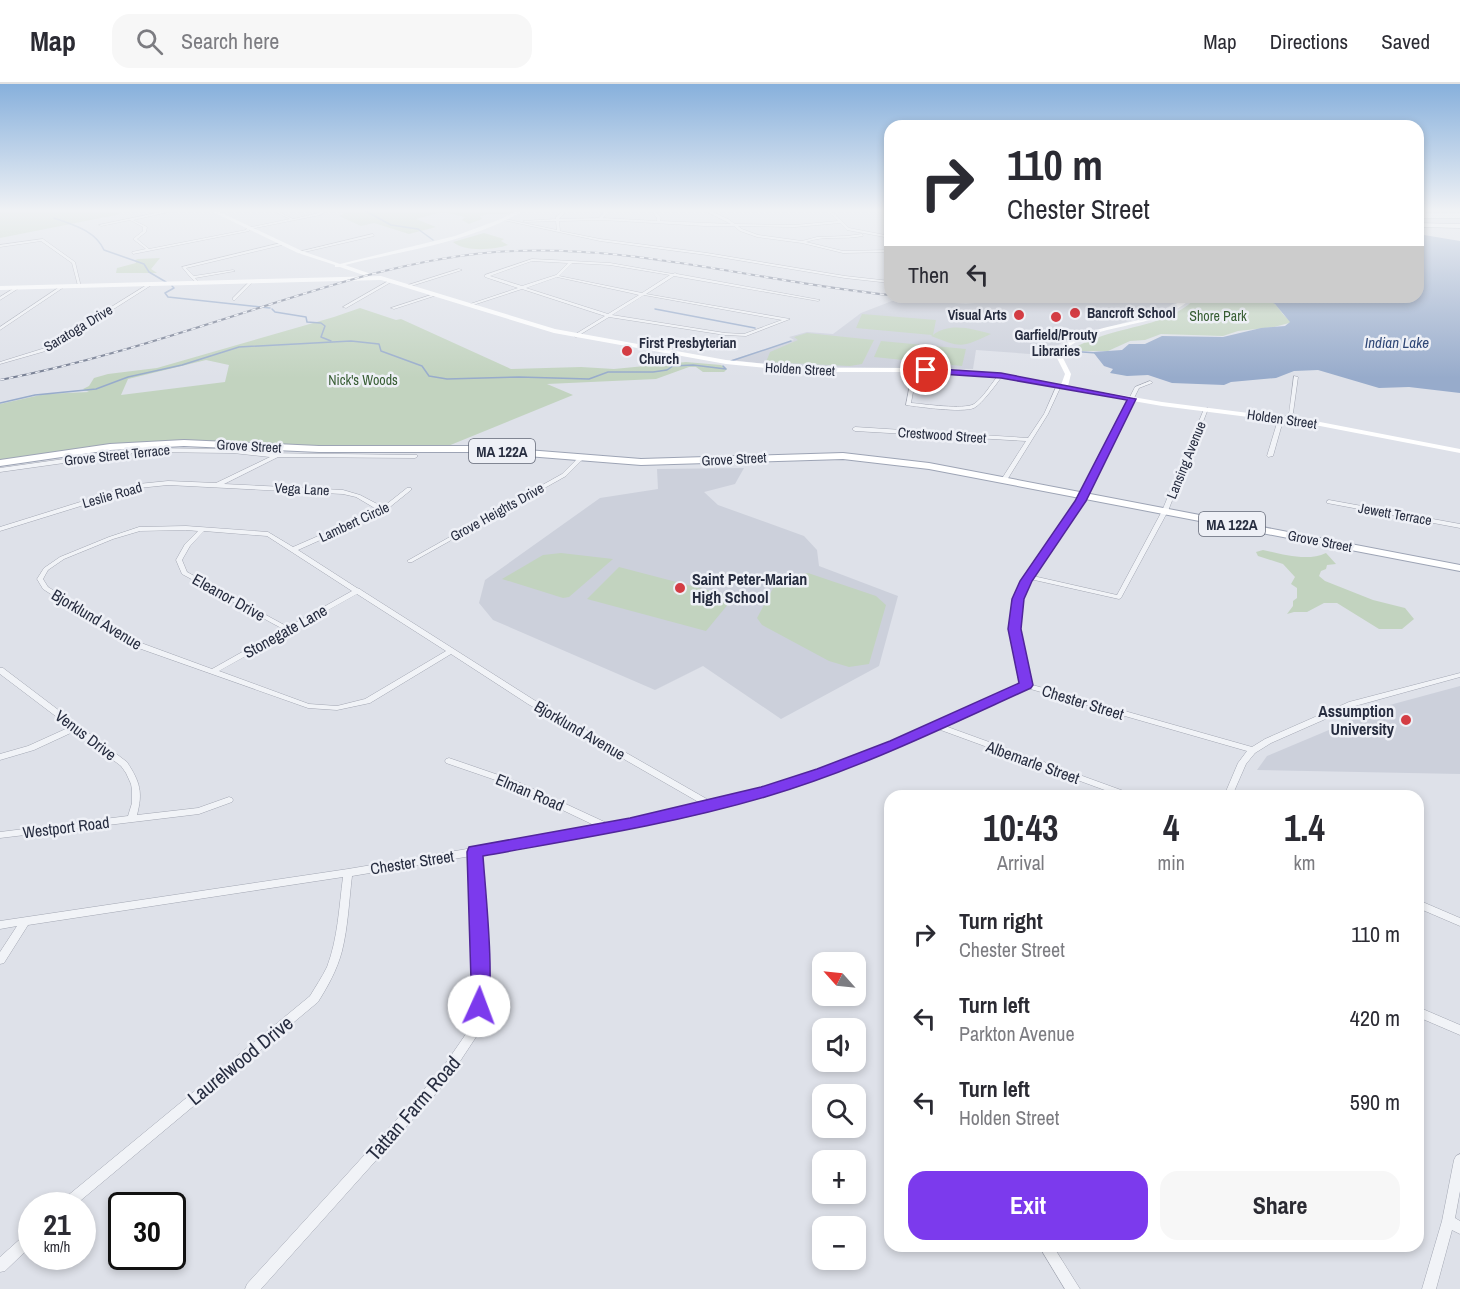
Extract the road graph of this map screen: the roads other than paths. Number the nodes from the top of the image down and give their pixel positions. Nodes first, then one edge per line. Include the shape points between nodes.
1 (75, 265) edge
2 (187, 265) edge
3 (340, 265) edge
4 (517, 265) edge
5 (567, 265) edge
6 (626, 265) edge
7 (775, 265) edge
8 (337, 266) joint
9 (460, 270) dead end
10 (233, 271) dead end
11 (675, 274) junction
12 (369, 275) junction
13 (556, 276) junction
14 (192, 277) junction
15 (381, 278) junction
16 (356, 279) junction
17 (391, 281) junction
18 (884, 281) edge
19 (251, 282) junction
20 (198, 283) junction
21 (151, 284) junction
22 (62, 286) junction
23 (80, 286) junction
24 (407, 286) junction
25 (0, 288) edge
26 (17, 288) junction
27 (523, 288) junction
28 (643, 294) junction
29 (435, 295) junction
30 (234, 298) dead end
31 (0, 299) edge
32 (818, 300) dead end
33 (1183, 303) edge
34 (471, 306) junction
35 (345, 307) dead end
36 (393, 308) dead end
37 (609, 316) junction
38 (0, 329) edge
39 (576, 336) junction
40 (0, 363) edge
41 (915, 370) junction
42 (1001, 375) junction
43 (1296, 377) dead end
44 (1150, 382) dead end
45 (1064, 386) junction
46 (1132, 399) junction
47 (1206, 409) junction
48 (1285, 419) junction
49 (855, 429) dead end
50 (1029, 440) junction
51 (291, 448) junction
52 (1460, 451) edge
53 (279, 454) junction
54 (415, 456) dead end
55 (1270, 456) dead end
56 (581, 458) junction
57 (0, 463) edge
58 (0, 470) edge
59 (1004, 480) junction
60 (217, 485) junction
61 (409, 489) dead end
62 (1083, 496) junction
63 (1329, 502) dead end
64 (383, 510) junction
65 (1165, 511) junction
66 (1460, 526) edge
67 (0, 529) edge
68 (203, 529) junction
69 (295, 549) junction
70 (410, 561) dead end
71 (1460, 568) edge
72 (1029, 577) junction
73 (358, 590) junction
74 (287, 629) junction
75 (451, 651) junction
76 (0, 670) edge
77 (212, 672) junction
78 (1460, 675) edge
79 (1026, 685) junction
80 (937, 726) junction
81 (76, 727) junction
82 (1253, 750) junction
83 (0, 757) edge
84 (449, 760) dead end
85 (1113, 790) edge
86 (1231, 790) edge
87 (229, 800) dead end
88 (710, 805) junction
89 (132, 819) junction
90 (609, 828) junction
91 (0, 835) edge
92 (475, 852) junction
93 (348, 873) junction
94 (1424, 907) edge
95 (25, 922) junction
96 (1460, 922) edge
97 (0, 925) edge
98 (0, 960) edge
99 (1424, 1015) edge
100 (1460, 1030) edge
101 (1460, 1160) edge
102 (81, 1192) edge
103 (1454, 1224) edge
104 (18, 1249) edge
105 (1049, 1252) edge
106 (0, 1266) edge
107 (252, 1289) edge
108 (1073, 1289) edge
109 (1429, 1289) edge

1 - 23 street
2 - 14 street via 184,268
3 - 8 main road
4 - 27 street via 486,276
5 - 13 street
6 - 11 street
7 - 18 street
8 - 12 main road
9 - 24 street
10 - 14 street
11 - 28 street
11 - 32 street
12 - 15 main road
12 - 16 main road
13 - 27 street
13 - 28 street
14 - 20 street
15 - 16 main road, Holden Street
15 - 17 main road, Holden Street
16 - 19 main road, Holden Street
17 - 24 main road, Holden Street
17 - 35 street
19 - 20 main road, Holden Street
19 - 30 street
20 - 21 main road, Holden Street
21 - 23 main road, Holden Street
21 - 40 street, Saratoga Drive via 47,349
22 - 23 main road, Holden Street
22 - 26 main road, Holden Street
22 - 38 street
24 - 29 main road, Holden Street
25 - 26 main road, Holden Street
26 - 31 street
27 - 34 street
27 - 37 street
28 - 37 street
28 - 37 street via 788,319 748,334 734,335
29 - 34 main road, Holden Street
29 - 36 street
33 - 45 main road via 1157,317 1067,344 1058,354 1068,374
34 - 39 main road, Holden Street
37 - 39 street
39 - 41 main road, Holden Street via 761,367
41 - 42 main road, Holden Street
41 - 42 street via 908,404 968,408 978,403
42 - 45 main road, Holden Street
43 - 48 street via 1291,413
44 - 46 street via 1137,387
45 - 46 main road, Holden Street
45 - 50 street
46 - 47 main road, Holden Street
46 - 62 street
47 - 48 main road, Holden Street
47 - 65 street, Lansing Avenue
48 - 52 main road, Holden Street
48 - 55 street via 1280,423
49 - 50 street, Crestwood Street
50 - 59 street
51 - 53 street, Leslie Road
51 - 56 main road, Grove Street / MA 122A via 447,448
51 - 57 main road, Grove Street / MA 122A via 155,443
53 - 54 street, Grove Street Terrace
53 - 58 street, Grove Street Terrace via 142,450
53 - 60 street, Leslie Road
56 - 59 main road, Grove Street / MA 122A via 656,462 843,456 915,463
56 - 70 street, Grove Heights Drive via 564,475
59 - 62 main road, Grove Street / MA 122A
60 - 64 street, Vega Lane via 343,492
60 - 67 street, Leslie Road via 143,485
61 - 64 street, Lambert Circle
62 - 65 main road, Grove Street / MA 122A
62 - 72 street
63 - 66 street, Jewett Terrace
64 - 69 street, Lambert Circle
65 - 71 main road, Grove Street / MA 122A
65 - 72 street, Lansing Avenue via 1119,597
68 - 69 street, Bjorklund Avenue via 263,533
68 - 74 street, Eleanor Drive via 182,553 179,560 184,573
68 - 77 street, Bjorklund Avenue via 126,532 62,558 40,579 45,588 130,642
69 - 73 street, Bjorklund Avenue
72 - 79 street via 1018,599 1015,618
73 - 74 street, Stonegate Lane
73 - 75 street, Bjorklund Avenue
74 - 77 street, Stonegate Lane
75 - 77 street, Bjorklund Avenue via 370,700 337,708 308,706
75 - 88 street, Bjorklund Avenue via 593,739
76 - 81 street, Venus Drive
78 - 82 street via 1352,704
79 - 80 street, Chester Street
79 - 82 street, Chester Street
80 - 85 street, Albemarle Street
80 - 88 street, Chester Street via 803,780
81 - 83 street via 31,748
81 - 89 street, Venus Drive via 124,764 135,779 138,790
82 - 86 street
84 - 90 street, Elman Road via 513,783
87 - 89 street, Westport Road via 199,811
88 - 90 street, Chester Street
89 - 91 street, Westport Road
90 - 92 street, Chester Street
92 - 93 street, Chester Street
92 - 107 street, Tattan Farm Road via 480,999 469,1040 431,1091
93 - 95 street, Chester Street
93 - 102 street, Laurelwood Drive via 340,946 326,982 314,999
94 - 96 street
95 - 97 street, Chester Street
95 - 98 street
99 - 100 street
101 - 103 street
103 - 109 street
104 - 106 street
105 - 108 street

